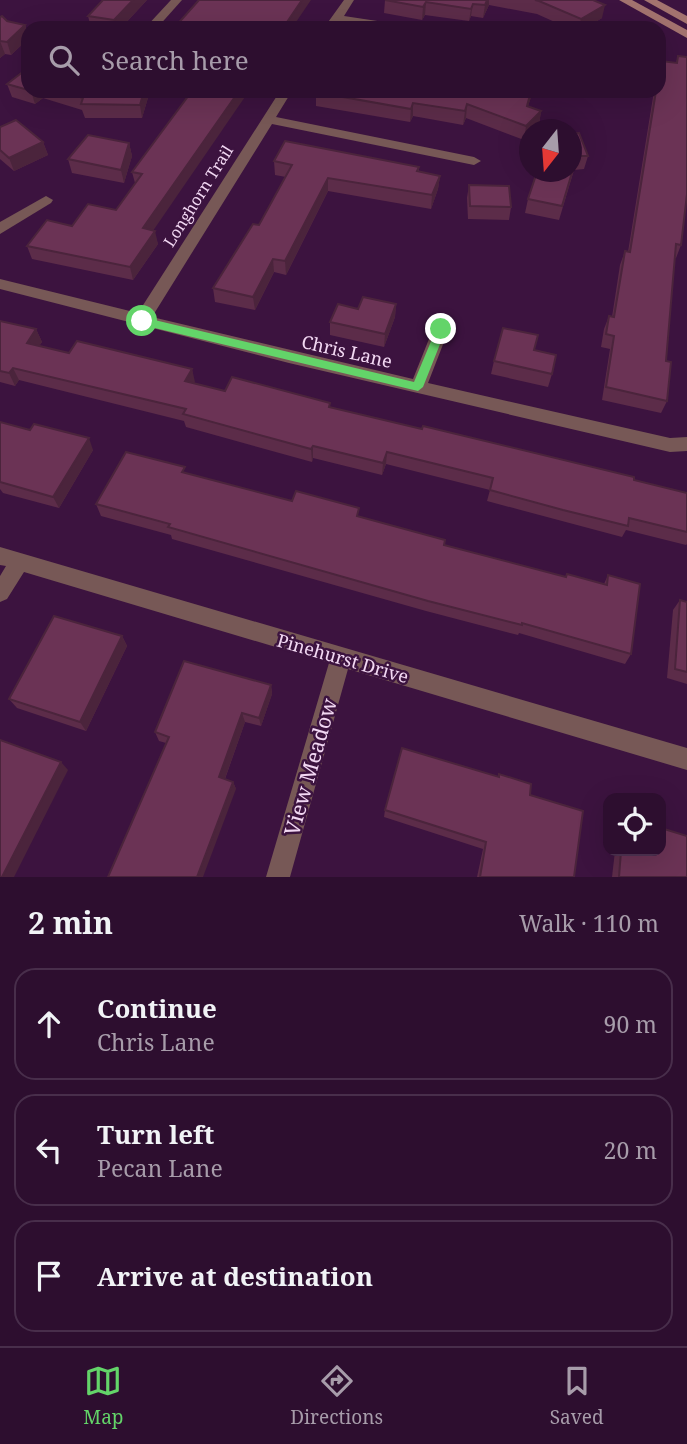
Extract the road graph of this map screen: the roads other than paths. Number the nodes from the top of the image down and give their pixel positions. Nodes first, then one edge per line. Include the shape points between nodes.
1 (177, 0) edge
2 (349, 0) edge
3 (647, 0) edge
4 (628, 2) edge
5 (158, 21) edge
6 (334, 21) edge
7 (662, 21) edge
8 (687, 21) edge
9 (666, 23) edge
10 (687, 35) edge
11 (281, 98) edge
12 (267, 119) junction
13 (474, 161) dead end
14 (46, 200) dead end
15 (0, 229) edge
16 (0, 284) edge
17 (142, 321) junction
18 (441, 329) dead end
19 (418, 387) junction
20 (687, 444) edge
21 (10, 559) edge
22 (0, 593) edge
23 (341, 657) junction
24 (687, 759) edge
25 (278, 877) edge

1 - 5 street
2 - 6 street
3 - 4 main road
3 - 8 main road
4 - 7 main road
9 - 10 main road
11 - 12 street, Longhorn Trail
12 - 13 street
12 - 17 street, Longhorn Trail
14 - 15 street
16 - 17 street, Chris Lane
17 - 19 street, Chris Lane
18 - 19 street
19 - 20 street, Chris Lane via 670,445
21 - 22 street
21 - 23 street, Pinehurst Drive
23 - 24 street, Pinehurst Drive
23 - 25 street, View Meadow

